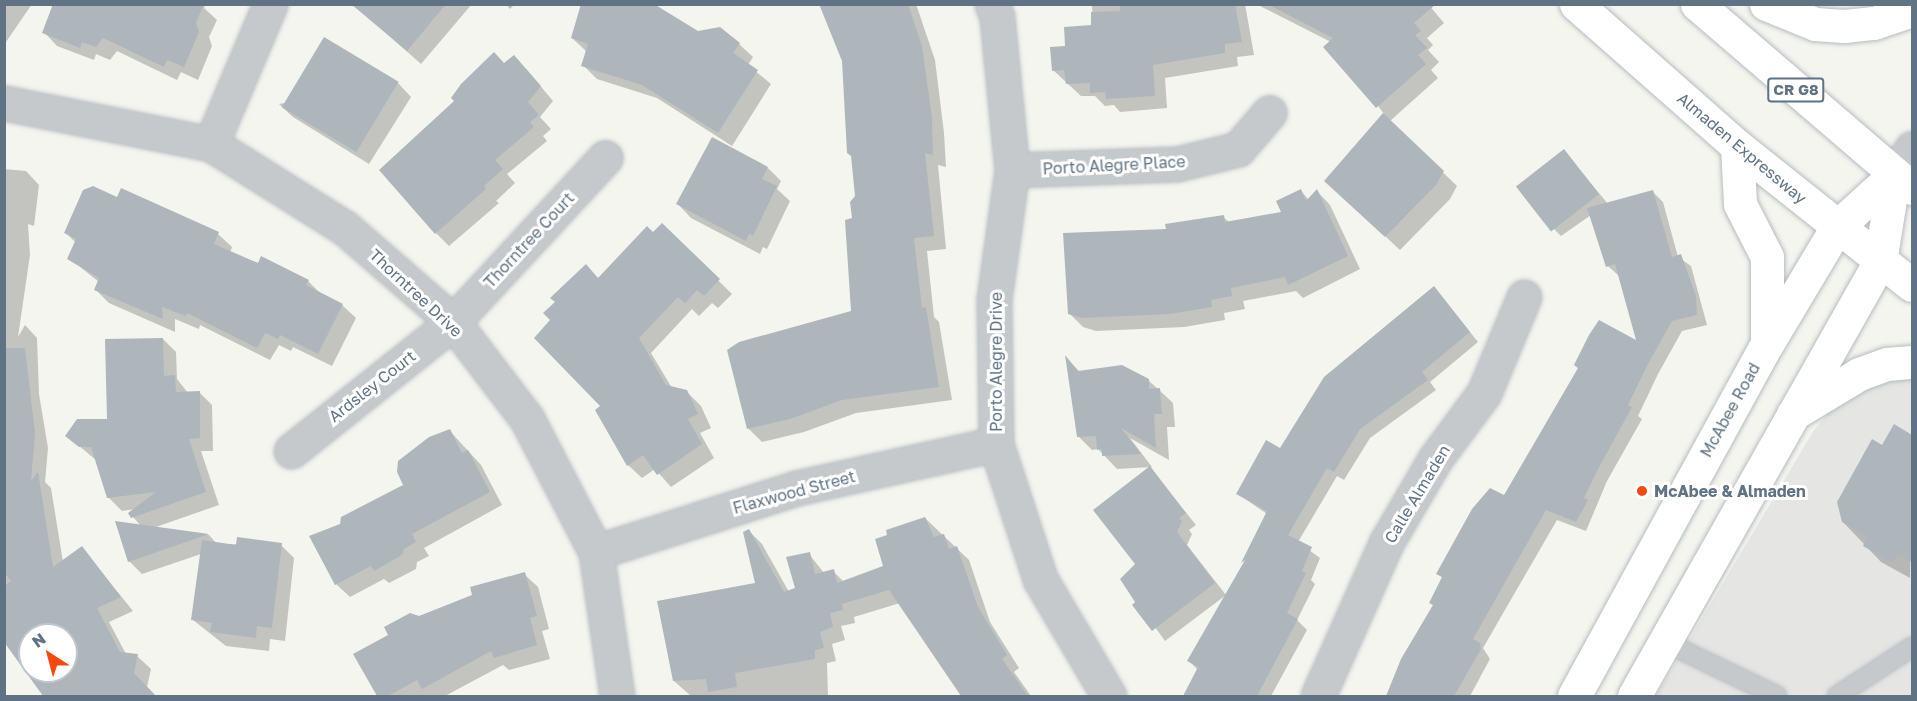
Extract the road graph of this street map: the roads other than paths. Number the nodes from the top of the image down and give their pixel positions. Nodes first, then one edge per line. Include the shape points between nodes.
1 (270, 4) edge
2 (992, 4) edge
3 (1576, 4) edge
4 (1697, 4) edge
5 (1766, 4) edge
6 (1912, 10) edge
7 (4, 103) edge
8 (1269, 113) dead end
9 (211, 144) junction
10 (1737, 146) junction
11 (1912, 148) edge
12 (605, 158) dead end
13 (1012, 170) junction
14 (1903, 181) edge
15 (1837, 227) junction
16 (1880, 261) junction
17 (1912, 285) edge
18 (1524, 297) dead end
19 (453, 322) junction
20 (1767, 344) junction
21 (1912, 362) edge
22 (1793, 414) junction
23 (996, 444) junction
24 (291, 451) dead end
25 (596, 552) junction
26 (1665, 642) junction
27 (1912, 647) edge
28 (617, 696) edge
29 (1109, 696) edge
30 (1318, 696) edge
31 (1574, 696) edge
32 (1634, 696) edge
33 (1777, 696) edge
34 (1837, 696) edge

1 - 9 street
2 - 13 street, Porto Alegre Drive via 997,17
3 - 10 street, Almaden Expressway
4 - 14 street, CR G8
5 - 6 street via 1815,24 1844,26 1874,23
7 - 9 street, Thorntree Drive
8 - 13 street, Porto Alegre Place via 1238,149 1177,164
9 - 19 street, Thorntree Drive via 345,228
10 - 15 street, Almaden Expressway
10 - 20 street via 1740,204 1767,256
11 - 14 street
12 - 19 street, Thorntree Court
13 - 23 street, Porto Alegre Drive via 994,300
14 - 15 street, McAbee Road
14 - 16 street
15 - 16 street, Almaden Expressway
15 - 20 street, McAbee Road
16 - 17 street, Almaden Expressway
16 - 22 street
18 - 30 street, Calle Almaden via 1484,393 1435,459 1386,543
19 - 24 street, Ardsley Court
19 - 25 street, Thorntree Drive via 528,419
20 - 31 street, McAbee Road
21 - 22 street via 1887,364 1859,374
22 - 26 street
23 - 25 street, Flaxwood Street via 796,488
23 - 29 street, Porto Alegre Drive via 1040,579
25 - 28 street, Thorntree Drive
26 - 32 street
26 - 33 lane
27 - 34 lane

